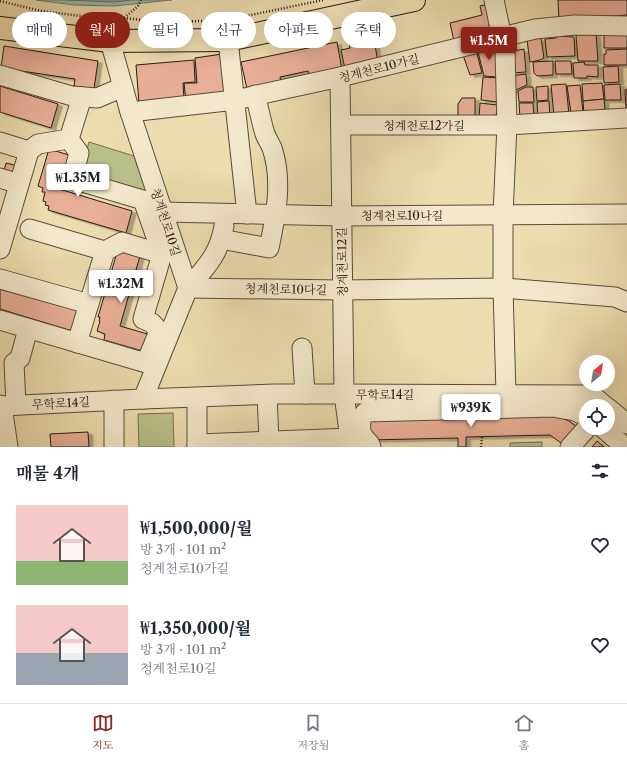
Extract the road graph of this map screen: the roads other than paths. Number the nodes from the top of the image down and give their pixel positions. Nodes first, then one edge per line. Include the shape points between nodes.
1 (414, 0) edge
2 (494, 0) edge
3 (627, 26) edge
4 (0, 28) edge
5 (256, 34) edge
6 (75, 38) edge
7 (501, 38) junction
8 (201, 40) edge
9 (130, 42) edge
10 (112, 48) edge
11 (229, 48) edge
12 (0, 74) edge
13 (340, 77) junction
14 (123, 87) junction
15 (255, 95) junction
16 (82, 97) junction
17 (234, 100) junction
18 (130, 112) junction
19 (627, 118) edge
20 (341, 125) junction
21 (507, 126) junction
22 (70, 140) junction
23 (0, 142) edge
24 (29, 151) junction
25 (0, 178) edge
26 (20, 184) junction
27 (163, 212) junction
28 (227, 213) junction
29 (247, 214) junction
30 (276, 214) junction
31 (627, 214) edge
32 (503, 215) junction
33 (342, 216) junction
34 (30, 229) dead end
35 (221, 239) junction
36 (0, 249) edge
37 (105, 250) junction
38 (162, 254) junction
39 (0, 278) edge
40 (188, 288) junction
41 (504, 288) junction
42 (342, 290) junction
43 (626, 300) edge
44 (89, 304) junction
45 (0, 320) edge
46 (28, 329) junction
47 (77, 343) junction
48 (302, 348) dead end
49 (305, 394) junction
50 (344, 394) junction
51 (506, 394) junction
52 (267, 395) junction
53 (197, 397) junction
54 (143, 399) junction
55 (597, 399) edge
56 (114, 400) junction
57 (6, 406) edge
58 (579, 413) edge
59 (615, 414) edge
60 (627, 424) edge
61 (581, 435) edge
62 (611, 435) edge
63 (269, 441) junction
64 (351, 443) edge
65 (197, 446) edge
66 (8, 447) edge
67 (114, 447) edge
68 (371, 447) edge
69 (570, 447) edge
70 (625, 447) edge

1 - 5 main road
2 - 7 street
3 - 7 street, 청계천로10가길 via 575,25 535,29
4 - 6 main road
7 - 13 street, 청계천로10가길
7 - 21 street via 505,52
8 - 9 main road
10 - 14 street, 청계천로10길
11 - 17 street
12 - 16 street
13 - 15 street, 청계천로10가길
13 - 20 street, 청계천로12길
14 - 16 street via 97,98
14 - 18 street, 청계천로10길
15 - 17 street, 청계천로10가길
15 - 30 street via 275,164 278,193
16 - 22 street
17 - 18 street, 청계천로10가길
17 - 29 street
18 - 27 street, 청계천로10길
19 - 21 street, 청계천로12가길
20 - 21 street, 청계천로12가길
20 - 33 street, 청계천로12길
21 - 32 street
22 - 24 street via 38,144
22 - 38 street via 79,153 72,179 143,200
23 - 24 street
24 - 26 street
25 - 26 street
26 - 36 street
27 - 28 street, 청계천로10나길
27 - 40 street, 청계천로10길
28 - 29 street, 청계천로10나길
28 - 35 street
29 - 30 street, 청계천로10나길
30 - 33 street, 청계천로10나길
30 - 35 street via 269,248
31 - 32 street, 청계천로10나길
32 - 33 street, 청계천로10나길
32 - 41 street
33 - 42 street, 청계천로12길
34 - 37 street
35 - 40 street via 210,263
37 - 38 street via 122,242
37 - 44 street
38 - 47 street via 143,319 152,323 159,331 146,363
39 - 44 street
40 - 42 street, 청계천로10다길
40 - 54 street
41 - 42 street, 청계천로10다길
41 - 43 street, 청계천로10다길
41 - 51 street
42 - 50 street, 청계천로12길
44 - 47 street
45 - 46 street
46 - 47 street
46 - 57 street via 20,358 14,363
48 - 49 street
49 - 50 street, 무학로14길
49 - 52 street, 무학로14길
50 - 51 street, 무학로14길
50 - 64 street, 청계천로12길
51 - 55 street, 무학로14길 via 592,395
52 - 53 street, 무학로14길
52 - 63 street
53 - 54 street, 무학로14길
53 - 65 street
54 - 56 street, 무학로14길
56 - 57 street, 무학로14길
56 - 67 street
57 - 66 street
58 - 68 street via 552,407 366,412 362,418 362,432
59 - 60 street
61 - 69 street
62 - 70 street
63 - 64 street
63 - 65 street

